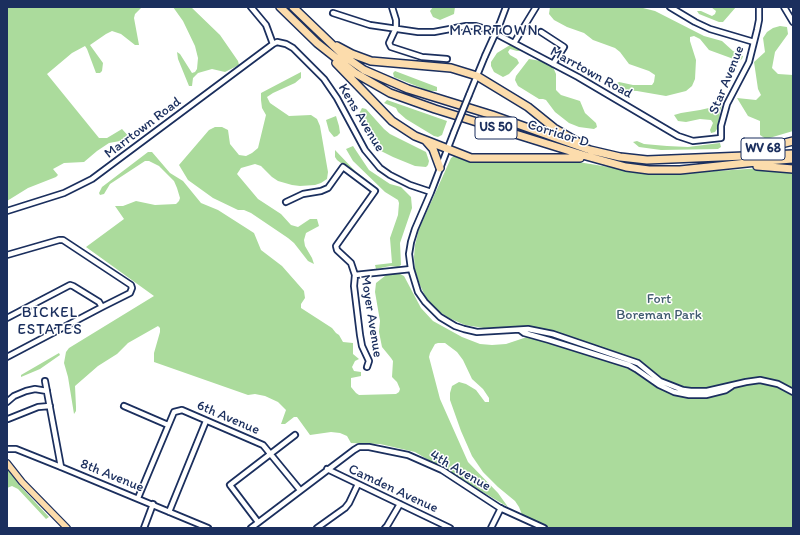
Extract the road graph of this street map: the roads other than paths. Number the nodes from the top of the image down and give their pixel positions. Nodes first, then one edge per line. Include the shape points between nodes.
1 (251, 7) edge
2 (280, 7) edge
3 (293, 7) edge
4 (392, 7) edge
5 (506, 7) edge
6 (536, 7) edge
7 (670, 7) edge
8 (759, 7) edge
9 (784, 7) edge
10 (333, 14) dead end
11 (793, 22) edge
12 (396, 28) junction
13 (541, 32) dead end
14 (281, 42) joint
15 (329, 42) junction
16 (754, 42) junction
17 (317, 43) junction
18 (273, 44) junction
19 (514, 44) junction
20 (446, 59) dead end
21 (553, 64) junction
22 (477, 76) junction
23 (721, 138) joint
24 (423, 139) junction
25 (793, 141) edge
26 (447, 148) junction
27 (590, 150) junction
28 (793, 154) edge
29 (734, 156) junction
30 (793, 159) edge
31 (602, 160) junction
32 (743, 164) junction
33 (440, 168) junction
34 (793, 169) edge
35 (431, 192) junction
36 (286, 202) dead end
37 (7, 211) edge
38 (7, 255) edge
39 (410, 270) junction
40 (355, 275) junction
41 (102, 307) junction
42 (7, 318) edge
43 (520, 330) junction
44 (608, 352) junction
45 (7, 357) edge
46 (606, 358) junction
47 (367, 367) dead end
48 (45, 381) dead end
49 (47, 391) junction
50 (712, 392) junction
51 (793, 392) edge
52 (7, 402) edge
53 (50, 406) junction
54 (124, 406) dead end
55 (8, 419) edge
56 (206, 421) junction
57 (168, 425) junction
58 (295, 435) dead end
59 (7, 449) edge
60 (270, 453) junction
61 (7, 463) edge
62 (61, 467) junction
63 (327, 469) junction
64 (358, 484) junction
65 (300, 490) junction
66 (138, 498) junction
67 (153, 504) junction
68 (400, 504) junction
69 (501, 508) junction
70 (169, 512) junction
71 (258, 522) junction
72 (441, 526) edge
73 (67, 528) edge
74 (144, 528) edge
75 (208, 528) edge
76 (251, 528) edge
77 (317, 528) edge
78 (385, 528) edge
79 (450, 528) edge
80 (492, 528) edge
81 (544, 528) edge

1 - 18 street via 266,25
2 - 17 highway, Corridor D / US 50
3 - 15 highway, Corridor D / US 50
4 - 12 street
5 - 22 street, bridge
6 - 19 street
7 - 16 street via 710,29
8 - 16 street, Star Avenue
9 - 11 street
10 - 12 street, Marrtown Road via 370,25
12 - 19 street, Marrtown Road via 434,32 476,26
12 - 20 street via 389,43 391,47 422,57
13 - 21 street via 564,47
14 - 18 street, Marrtown Road
14 - 35 street, Kens Avenue via 293,48 324,79 365,150 380,168 410,185
15 - 22 highway via 371,61 451,68
15 - 27 highway, Corridor D / US 50 via 364,70 408,90 492,115
16 - 23 street, Star Avenue via 749,62 723,116
17 - 24 highway via 392,121
17 - 31 highway, Corridor D / US 50 via 355,73 390,93
18 - 37 street, Marrtown Road via 92,179 53,197
19 - 21 street, Marrtown Road
21 - 23 street, Marrtown Road via 678,136 693,140
22 - 26 street, bridge
22 - 27 highway via 528,107 554,128
24 - 26 highway
24 - 33 highway via 433,149
25 - 29 highway, WV 68
26 - 31 highway via 471,158 572,157
26 - 33 street
27 - 29 highway, Corridor D / US 50 via 647,160
28 - 29 highway, Corridor D / US 50
30 - 32 highway, Corridor D / US 50
31 - 32 highway, Corridor D / US 50 via 649,170
32 - 34 highway, WV 68
33 - 35 street
35 - 39 street via 411,242
36 - 40 street, Moyer Avenue via 303,194 328,188 343,167 375,191 336,246 351,263
38 - 41 street via 63,240 131,285 131,291
39 - 40 street
39 - 43 street via 418,292 425,302 436,314 455,326 478,332
40 - 47 street, Moyer Avenue via 360,335 369,361
41 - 42 street via 99,302 70,285
41 - 45 street
43 - 44 street via 540,331
43 - 46 street
44 - 46 street
44 - 50 street via 638,363 660,381 675,388
46 - 50 street via 636,369 674,392 698,395
48 - 49 street
49 - 52 street via 26,391
49 - 53 street
50 - 51 street via 760,380 778,384
53 - 55 street via 38,407
53 - 62 street
54 - 57 street
56 - 57 street, 6th Avenue via 182,410 174,412
56 - 60 street, 6th Avenue via 263,445
56 - 70 street
57 - 66 street
58 - 60 street
59 - 62 street, 8th Avenue via 16,449
60 - 65 street, 6th Avenue
60 - 71 street via 230,485
61 - 73 main road
62 - 66 street, 8th Avenue
63 - 64 street, Camden Avenue
63 - 65 street, 4th Avenue
63 - 69 street, 4th Avenue via 359,447 408,455 442,470
64 - 68 street, Camden Avenue
64 - 77 street via 345,508
65 - 71 street, 4th Avenue
66 - 67 street, 8th Avenue
67 - 70 street, 8th Avenue
67 - 74 street
68 - 72 street, Camden Avenue
68 - 78 street
69 - 80 street
69 - 81 street, 4th Avenue
70 - 75 street, 8th Avenue
71 - 76 street, 4th Avenue
72 - 79 street, Camden Avenue

